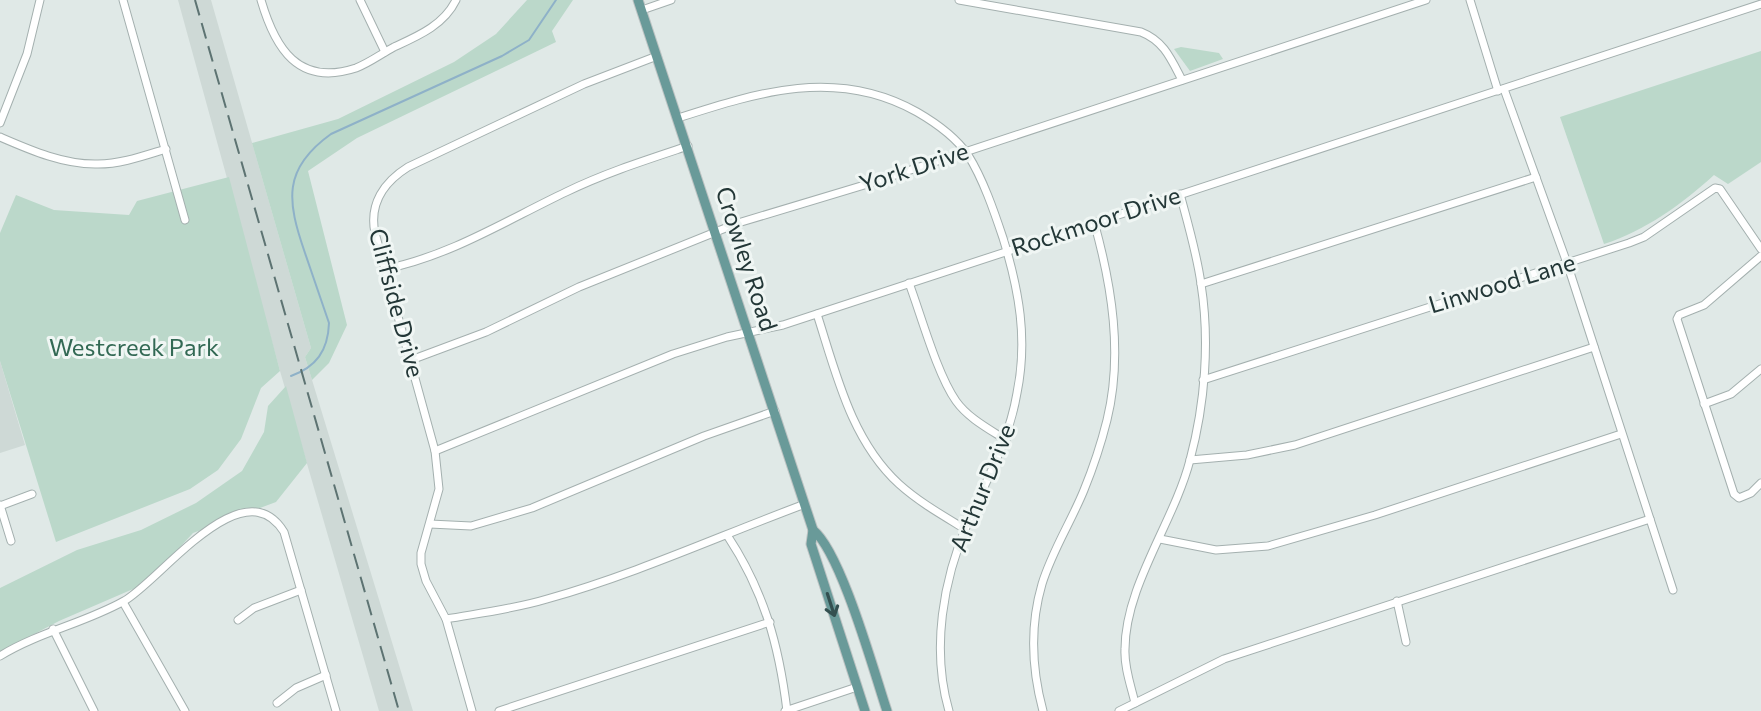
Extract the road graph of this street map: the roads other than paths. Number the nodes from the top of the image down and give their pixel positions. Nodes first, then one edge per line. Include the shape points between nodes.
1 (40, 0) edge
2 (123, 0) edge
3 (261, 0) edge
4 (360, 0) edge
5 (456, 0) edge
6 (671, 0) edge
7 (959, 0) edge
8 (1426, 0) edge
9 (1470, 0) edge
10 (1761, 4) edge
11 (640, 5) edge
12 (385, 52) junction
13 (657, 56) junction
14 (1182, 80) junction
15 (1501, 90) junction
16 (678, 118) junction
17 (0, 123) edge
18 (0, 137) edge
19 (688, 146) junction
20 (166, 149) junction
21 (965, 151) junction
22 (1536, 177) junction
23 (1180, 194) junction
24 (185, 220) dead end
25 (1094, 222) junction
26 (717, 233) junction
27 (1761, 249) edge
28 (1006, 251) junction
29 (1761, 256) edge
30 (1567, 263) junction
31 (385, 269) junction
32 (909, 283) junction
33 (1201, 284) junction
34 (817, 314) junction
35 (749, 333) junction
36 (1594, 347) junction
37 (411, 360) junction
38 (1761, 369) edge
39 (1203, 380) junction
40 (1704, 404) junction
41 (775, 411) junction
42 (1621, 434) junction
43 (1006, 440) junction
44 (435, 451) junction
45 (1190, 460) junction
46 (1761, 483) edge
47 (32, 494) dead end
48 (805, 504) junction
49 (0, 506) edge
50 (1650, 519) junction
51 (430, 524) junction
52 (965, 529) junction
53 (813, 530) junction
54 (727, 535) junction
55 (1160, 539) junction
56 (11, 541) dead end
57 (301, 590) junction
58 (1673, 590) dead end
59 (1397, 601) junction
60 (123, 602) junction
61 (446, 619) junction
62 (238, 620) dead end
63 (770, 622) junction
64 (53, 629) junction
65 (1406, 642) dead end
66 (0, 656) edge
67 (326, 675) junction
68 (857, 687) junction
69 (277, 703) dead end
70 (1135, 703) junction
71 (94, 711) edge
72 (185, 711) edge
73 (336, 711) edge
74 (472, 711) edge
75 (499, 711) edge
76 (786, 711) edge
77 (865, 711) edge
78 (887, 711) edge
79 (949, 711) edge
80 (1043, 711) edge
81 (1119, 711) edge

1 - 17 street via 27,54
2 - 20 street
3 - 12 street via 280,48 307,68 344,71
4 - 12 street
5 - 12 street via 436,24
6 - 11 street
7 - 14 street via 1155,37
8 - 14 street, York Drive
9 - 15 street
10 - 15 street, Rockmoor Drive
11 - 13 main road, Crowley Road
13 - 16 main road, Crowley Road
13 - 31 street, Cliffside Drive via 558,96 398,173 380,194 373,215
14 - 21 street, York Drive
15 - 22 street
15 - 23 street, Rockmoor Drive
16 - 19 main road, Crowley Road
16 - 21 street, Arthur Drive via 784,88 841,88 913,110
18 - 20 street via 96,165
19 - 26 main road, Crowley Road
19 - 31 street via 593,180 419,262
20 - 24 street
21 - 26 street, York Drive
21 - 28 street, Arthur Drive
22 - 30 street
22 - 33 street
23 - 25 street, Rockmoor Drive
23 - 33 street
25 - 28 street, Rockmoor Drive
25 - 80 street via 1112,307 1112,387 1095,461 1042,586 1034,660
26 - 35 main road, Crowley Road
26 - 37 street, York Drive
27 - 30 street, Linwood Lane via 1715,188 1644,237
28 - 32 street, Rockmoor Drive
28 - 43 street, Arthur Drive via 1023,334
29 - 40 street via 1704,305 1677,319
30 - 36 street
30 - 39 street, Linwood Lane
31 - 37 street, Cliffside Drive
32 - 34 street, Rockmoor Drive
32 - 43 street via 956,401
33 - 39 street
34 - 35 street, Rockmoor Drive
34 - 52 street via 848,409 865,442 898,483
35 - 41 main road, Crowley Road
35 - 44 street, Rockmoor Drive via 673,354
36 - 42 street
36 - 45 street via 1295,445
37 - 44 street, Cliffside Drive
38 - 40 street via 1731,394
39 - 45 street
40 - 46 street via 1734,494 1744,497
41 - 48 main road, Crowley Road
41 - 51 street via 532,508 471,526
42 - 50 street
42 - 55 street via 1268,546 1216,550
43 - 52 street, Arthur Drive
44 - 51 street, Cliffside Drive via 439,489
45 - 55 street
47 - 49 street
48 - 53 main road, Crowley Road
48 - 54 street
49 - 56 street
50 - 58 street
50 - 59 street
51 - 61 street, Cliffside Drive via 421,564
52 - 79 street, Arthur Drive via 943,602 941,654
53 -> 68 main road, Crowley Road via 811,544
53 - 78 main road, Crowley Road via 840,574
54 - 61 street via 558,596
54 - 63 street via 760,592
55 - 70 street via 1126,625 1124,652
57 - 60 street via 284,532 274,519 256,512 192,540
57 - 62 street
57 - 67 street
59 - 65 street
59 - 70 street via 1224,659
60 - 64 street
60 - 72 street
61 - 74 street, Cliffside Drive
63 - 75 street
63 - 76 street
64 - 66 street
64 - 71 street
67 - 69 street
67 - 73 street
68 - 76 street
68 - 77 main road, Crowley Road
70 - 81 street

